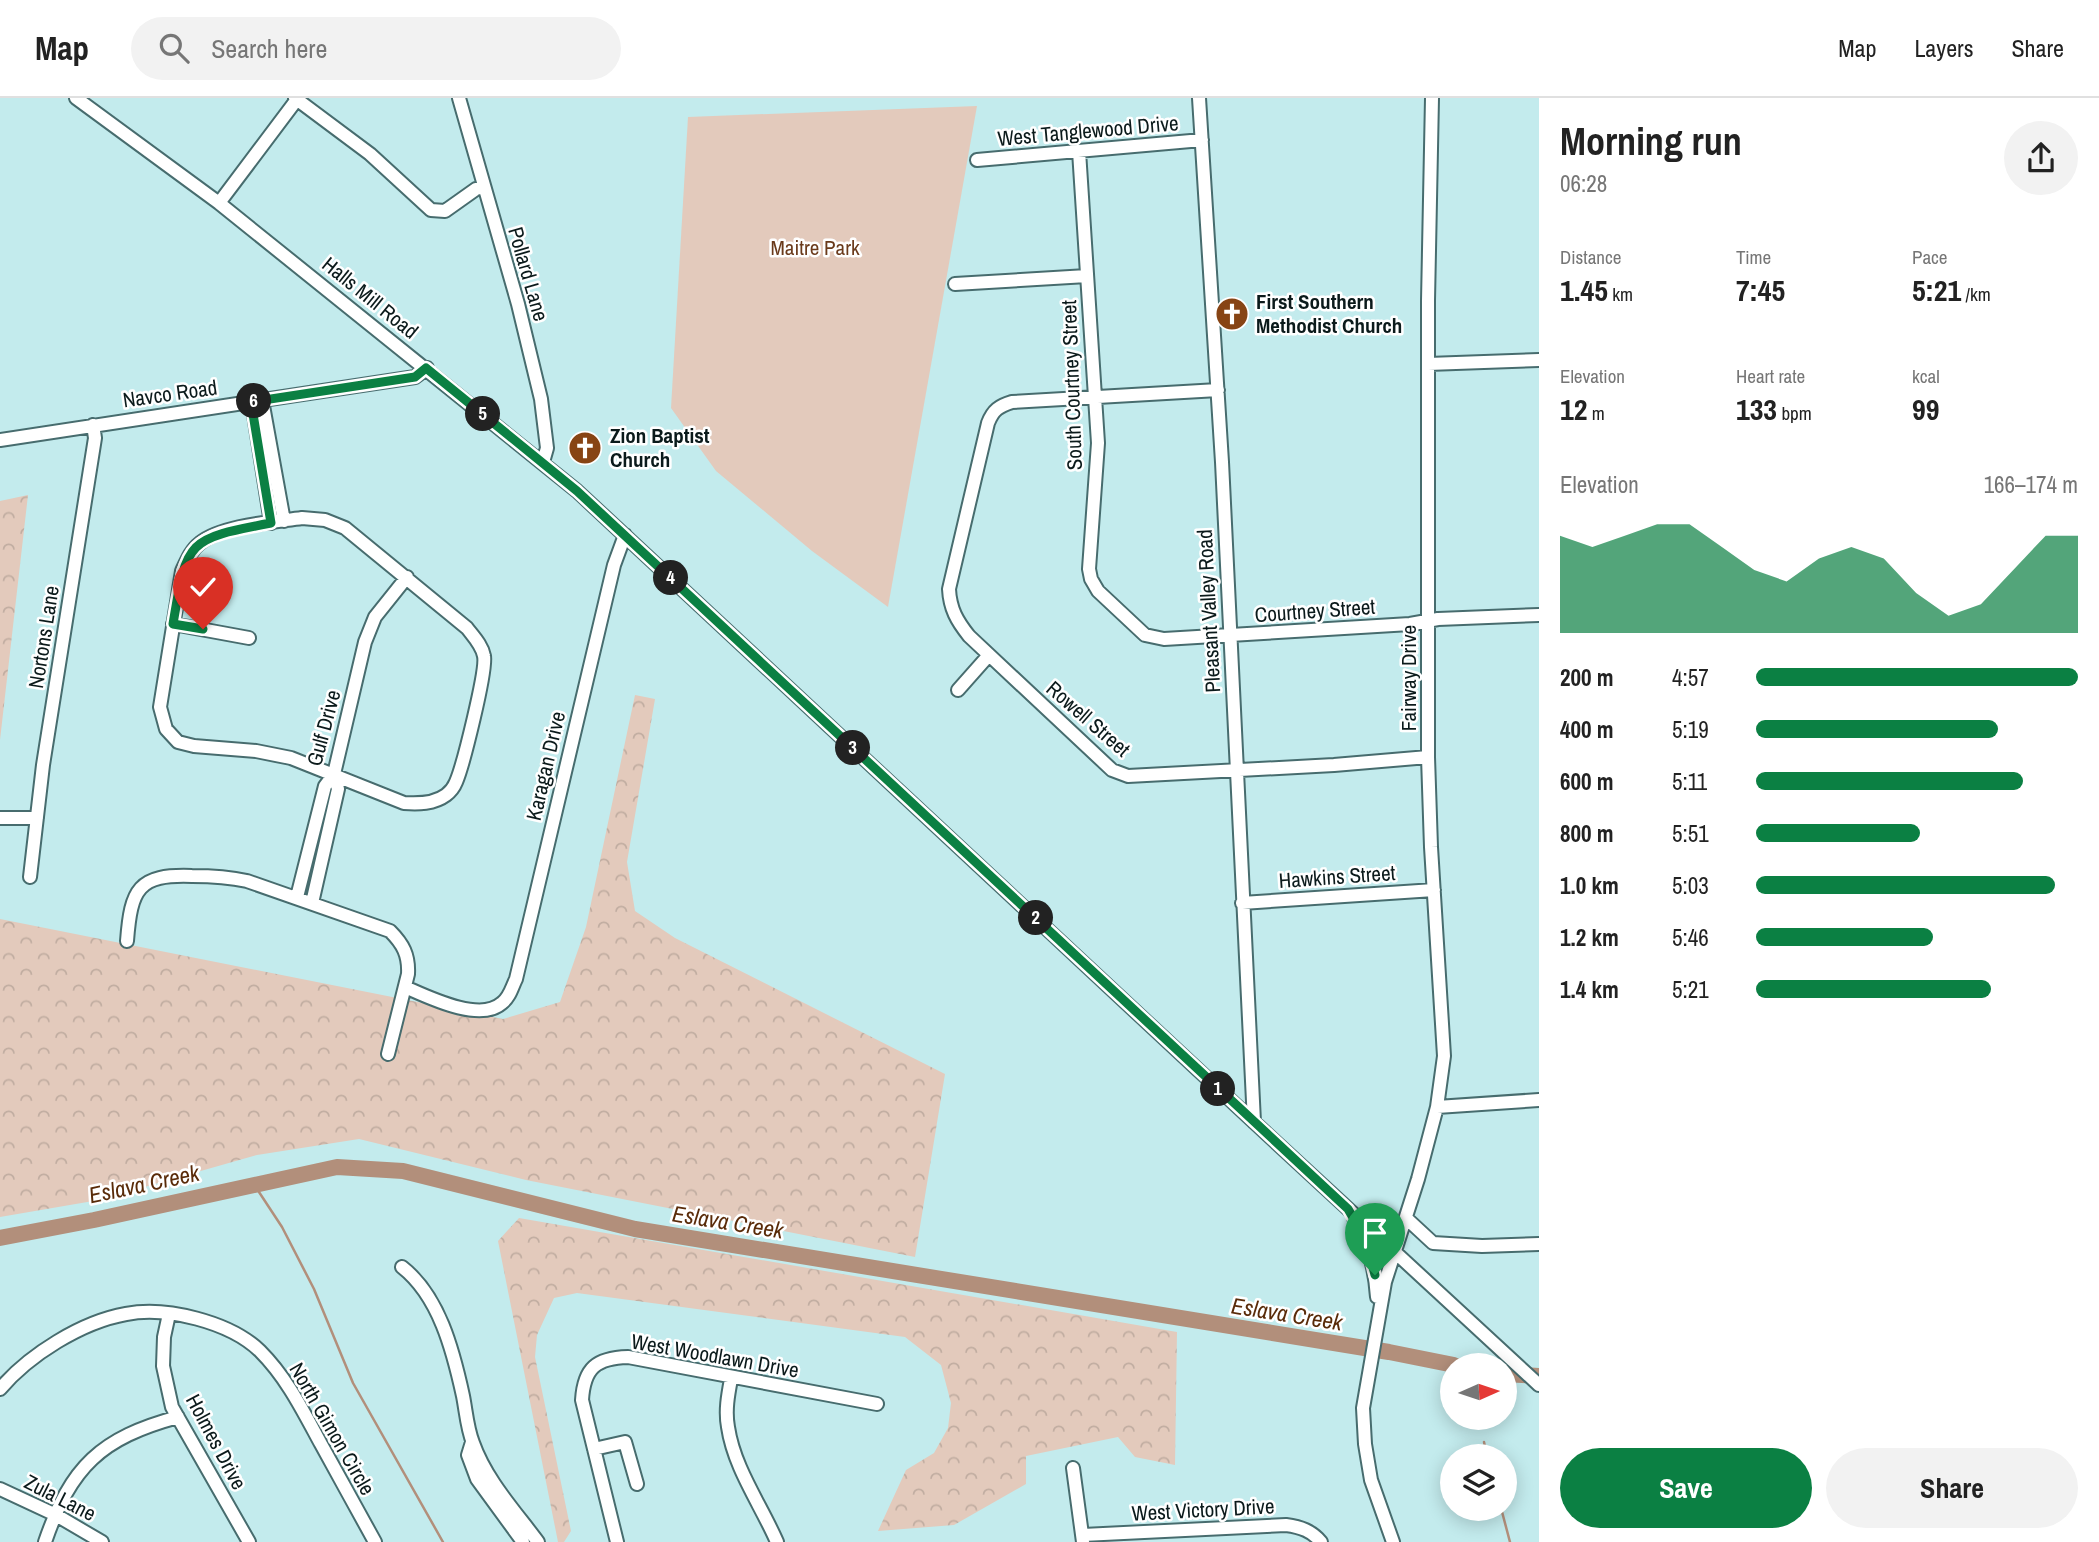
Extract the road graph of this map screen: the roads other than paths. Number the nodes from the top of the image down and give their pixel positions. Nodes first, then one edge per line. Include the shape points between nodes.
1 (76, 98) edge
2 (459, 98) edge
3 (1199, 98) edge
4 (1432, 98) edge
5 (297, 99) edge
6 (1202, 140) junction
7 (1079, 151) junction
8 (977, 160) dead end
9 (483, 187) junction
10 (219, 203) junction
11 (1087, 276) junction
12 (955, 285) dead end
13 (1539, 360) edge
14 (1428, 364) junction
15 (426, 368) junction
16 (1217, 390) junction
17 (1095, 397) junction
18 (257, 401) junction
19 (93, 425) junction
20 (0, 440) edge
21 (543, 462) junction
22 (277, 522) junction
23 (625, 535) junction
24 (407, 577) junction
25 (1534, 616) edge
26 (1427, 621) junction
27 (173, 624) junction
28 (1230, 636) junction
29 (249, 638) dead end
30 (989, 655) junction
31 (958, 690) dead end
32 (1428, 757) junction
33 (1236, 770) junction
34 (334, 775) junction
35 (0, 818) edge
36 (37, 818) junction
37 (314, 831) junction
38 (328, 835) junction
39 (30, 877) dead end
40 (1434, 890) junction
41 (297, 897) junction
42 (312, 903) junction
43 (1242, 903) junction
44 (127, 941) dead end
45 (405, 986) junction
46 (388, 1054) dead end
47 (1539, 1100) edge
48 (1437, 1107) junction
49 (1254, 1122) junction
50 (1348, 1209) junction
51 (1406, 1218) junction
52 (1539, 1244) edge
53 (1396, 1251) junction
54 (402, 1267) dead end
55 (169, 1314) junction
56 (1378, 1323) junction
57 (732, 1379) junction
58 (1539, 1385) edge
59 (0, 1389) edge
60 (877, 1404) dead end
61 (178, 1417) junction
62 (472, 1442) junction
63 (594, 1450) junction
64 (1073, 1468) dead end
65 (637, 1483) dead end
66 (0, 1489) edge
67 (56, 1516) junction
68 (1206, 1536) edge
69 (1083, 1538) edge
70 (45, 1542) edge
71 (102, 1542) edge
72 (249, 1542) edge
73 (375, 1542) edge
74 (523, 1542) edge
75 (538, 1542) edge
76 (617, 1542) edge
77 (777, 1542) edge
78 (1321, 1542) edge
79 (1393, 1542) edge

1 - 10 street, Halls Mill Road
2 - 9 street, Pollard Lane
3 - 6 street, Pleasant Valley Road
4 - 14 street, Fairway Drive
5 - 9 street via 370,154 431,210 445,211
5 - 10 street
6 - 7 street, West Tanglewood Drive
6 - 16 street, Pleasant Valley Road
7 - 8 street, West Tanglewood Drive
7 - 11 street, South Courtney Street
9 - 21 street, Pollard Lane via 541,399 547,448
10 - 15 street, Halls Mill Road
11 - 12 street
11 - 17 street, South Courtney Street
13 - 14 street
14 - 26 street, Fairway Drive
15 - 18 street, Navco Road via 415,377
15 - 21 street, Halls Mill Road
16 - 17 street, Rowell Street
16 - 28 street, Pleasant Valley Road
17 - 28 street, South Courtney Street via 1098,443 1088,558 1091,579 1145,635 1164,639
17 - 30 street, Rowell Street via 1013,402 992,412 949,589 956,620
18 - 19 street, Navco Road
18 - 22 street
19 - 20 street, Navco Road
19 - 36 street, Nortons Lane
21 - 23 street, Halls Mill Road
22 - 24 street via 314,519 345,528
22 - 27 street via 202,540 182,571
23 - 45 street, Karagan Drive via 509,995 494,1008 475,1010
23 - 49 street, Halls Mill Road
24 - 34 street, Gulf Drive via 375,617 365,642
24 - 34 street via 467,628 484,655 455,784 438,800 404,803
25 - 26 street, Courtney Street
26 - 28 street, Courtney Street
26 - 32 street, Fairway Drive
27 - 29 street
27 - 34 street via 160,708 170,736 194,746 291,758
28 - 33 street, Pleasant Valley Road
30 - 31 street
30 - 33 street, Rowell Street via 1112,771 1128,775
32 - 33 street, Rowell Street
32 - 40 street, Fairway Drive
33 - 43 street, Pleasant Valley Road
34 - 37 street, Gulf Drive via 326,786
34 - 38 street via 338,789
35 - 36 street
36 - 39 street, Nortons Lane
37 - 38 street
37 - 41 street, Gulf Drive
38 - 42 street
40 - 43 street, Hawkins Street
40 - 48 street, Fairway Drive via 1444,1044
41 - 42 street
41 - 44 street via 226,877 167,875 138,890
42 - 45 street via 390,931 405,948 409,961
43 - 49 street, Pleasant Valley Road
45 - 46 street
47 - 48 street
48 - 51 street, Fairway Drive
49 - 50 street, Halls Mill Road
50 - 53 street, Halls Mill Road
50 - 56 street via 1372,1259
51 - 52 street via 1433,1243
51 - 53 street, Fairway Drive
53 - 56 street
53 - 58 street, Halls Mill Road
54 - 62 street via 425,1289 435,1309 453,1356
55 - 59 street, North Gimon Circle via 125,1314 96,1323 53,1343
55 - 61 street, Holmes Drive via 163,1366
55 - 73 street, North Gimon Circle via 216,1324 244,1338 278,1371
56 - 79 street via 1363,1408 1365,1444 1371,1480
57 - 60 street, West Woodlawn Drive
57 - 63 street, West Woodlawn Drive via 628,1357 600,1362 583,1383 582,1400
57 - 77 street via 728,1428 737,1459
61 - 67 street via 127,1433 88,1460
61 - 72 street, Holmes Drive
62 - 74 street via 468,1455 477,1479
62 - 75 street via 491,1478
63 - 65 street via 625,1442
63 - 76 street, West Woodlawn Drive
64 - 69 street
66 - 67 street, Zula Lane
67 - 70 street
67 - 71 street, Zula Lane
68 - 69 street, West Victory Drive
68 - 78 street, West Victory Drive via 1286,1525 1314,1534

